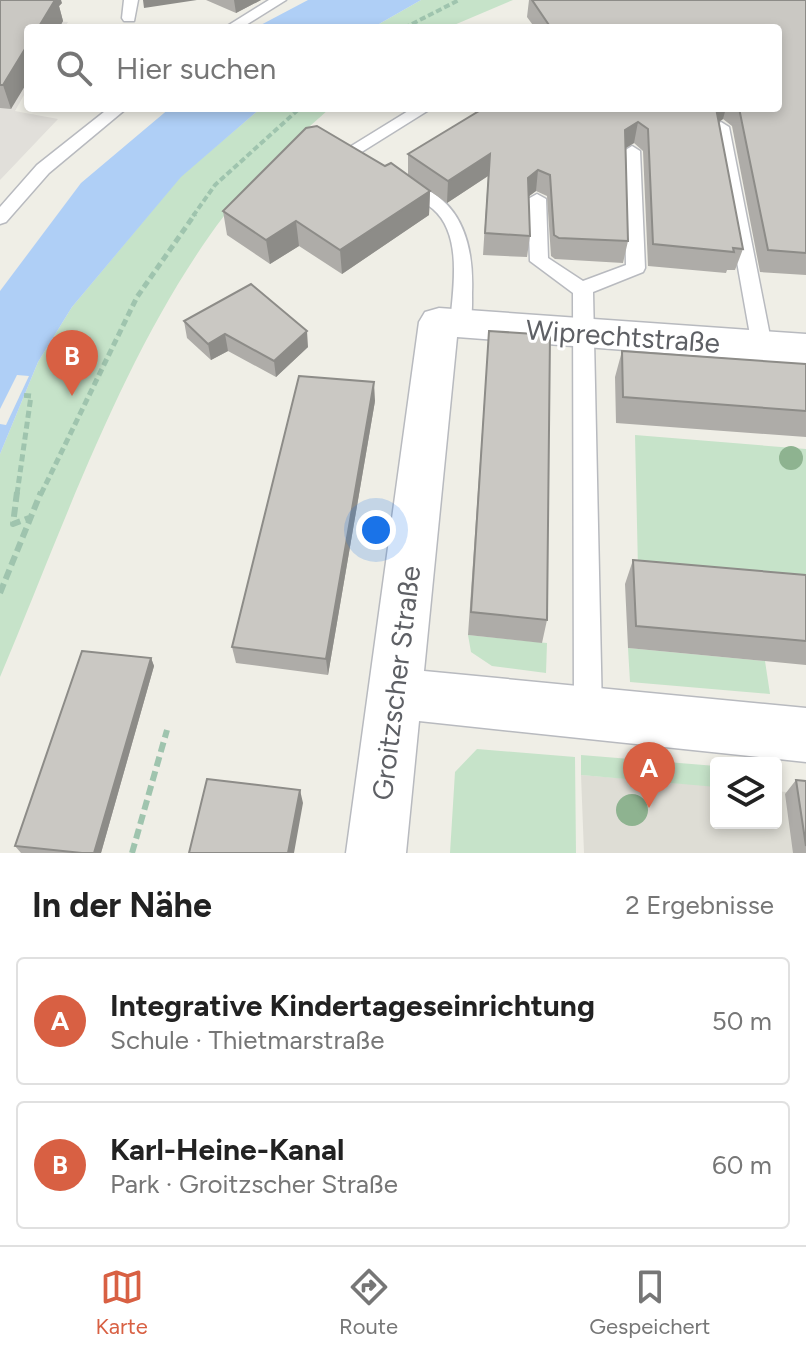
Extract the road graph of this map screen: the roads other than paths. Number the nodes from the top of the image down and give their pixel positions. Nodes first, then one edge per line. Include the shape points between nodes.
1 (131, 0) edge
2 (279, 0) edge
3 (129, 18) dead end
4 (238, 24) edge
5 (114, 112) edge
6 (417, 112) edge
7 (721, 127) edge
8 (632, 151) dead end
9 (537, 199) dead end
10 (0, 218) edge
11 (583, 290) junction
12 (449, 323) junction
13 (584, 333) junction
14 (762, 346) junction
15 (806, 349) edge
16 (394, 693) junction
17 (588, 713) junction
18 (806, 735) edge
19 (376, 853) edge

1 - 3 lane
2 - 4 lane
5 - 10 lane via 43,169
6 - 12 lane via 348,153 441,206 459,237 463,288
7 - 14 lane
8 - 11 lane via 636,268
9 - 11 lane via 539,261
11 - 13 lane
12 - 13 street, Wiprechtstraße
12 - 16 street, Groitzscher Straße
13 - 14 street, Wiprechtstraße
13 - 17 lane
14 - 15 street, Wiprechtstraße
16 - 17 street
16 - 19 street, Groitzscher Straße
17 - 18 street

